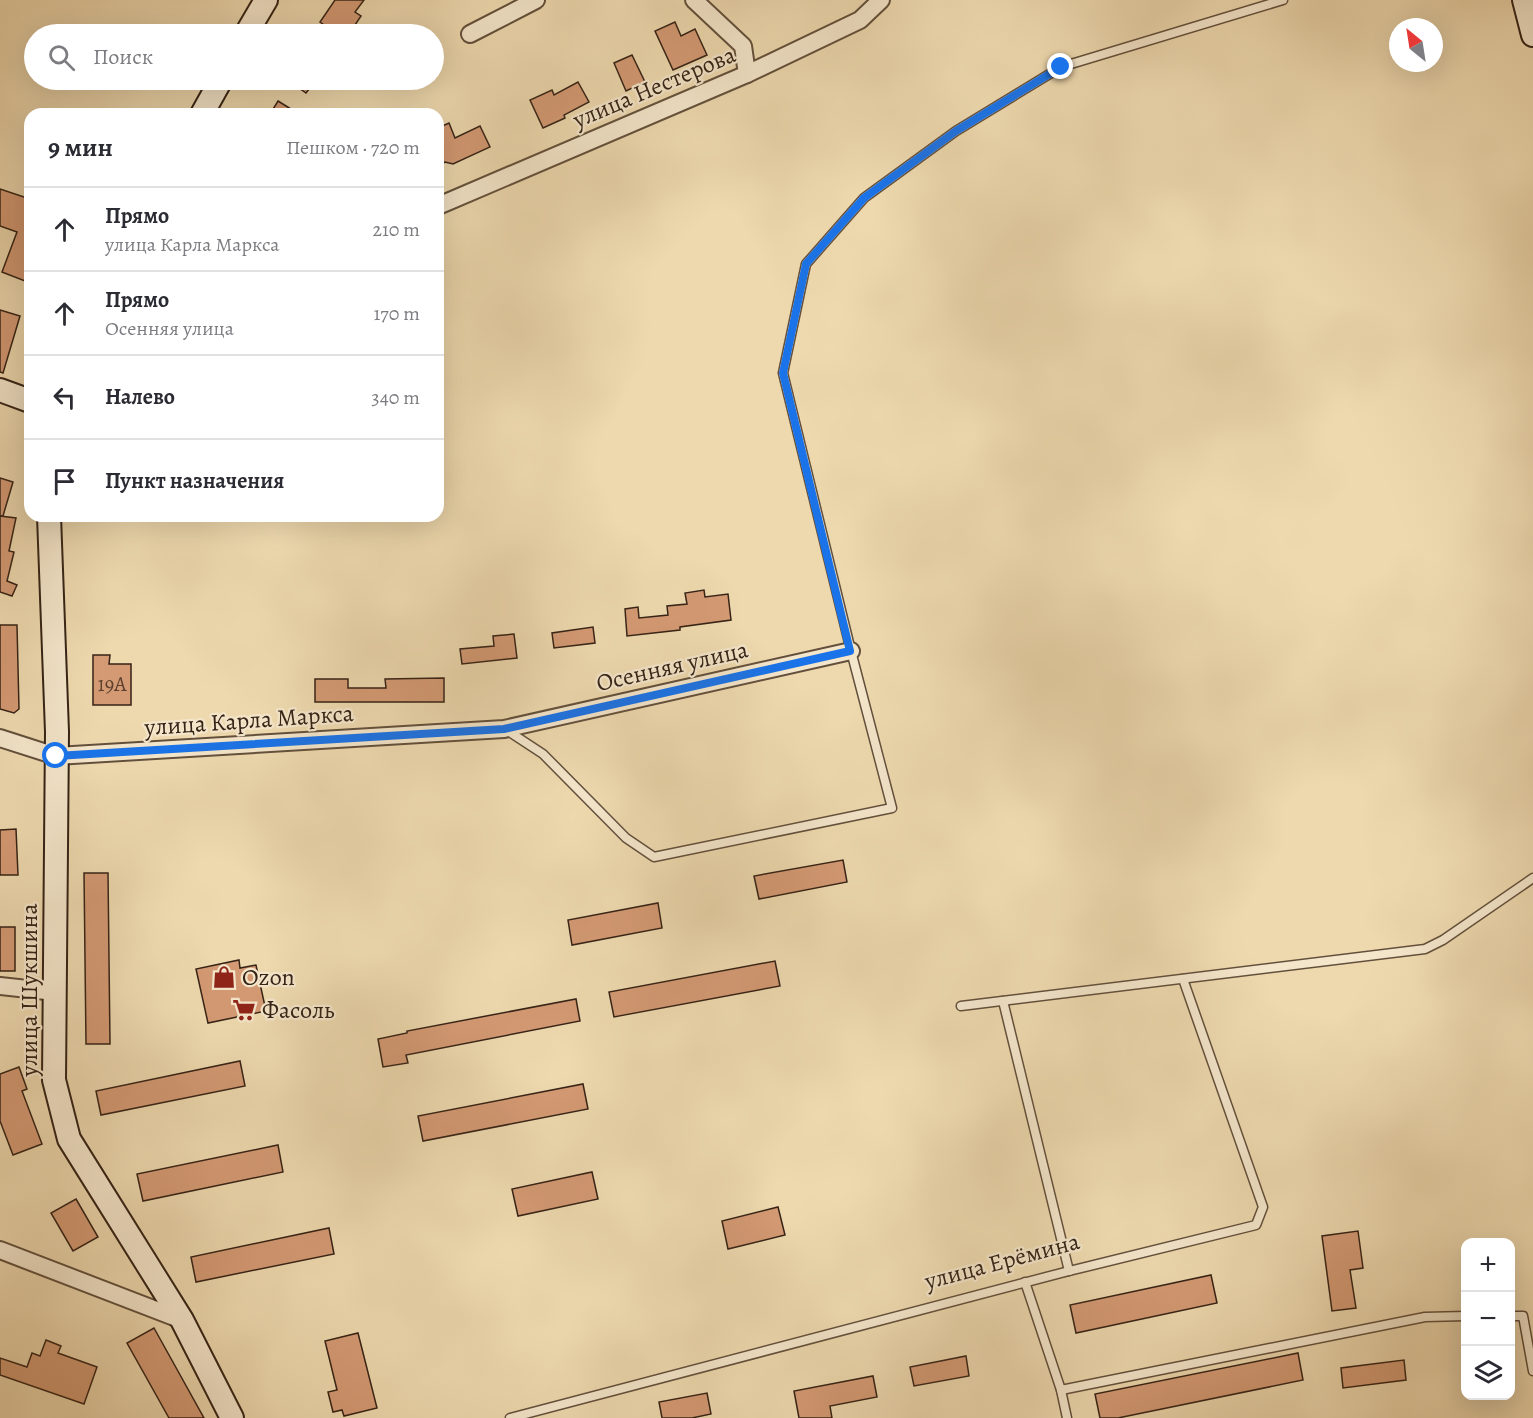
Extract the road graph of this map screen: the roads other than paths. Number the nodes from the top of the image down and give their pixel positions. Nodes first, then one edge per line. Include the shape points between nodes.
1 (266, 0) edge
2 (536, 0) edge
3 (694, 0) edge
4 (881, 0) edge
5 (1283, 0) edge
6 (1524, 0) edge
7 (252, 24) edge
8 (470, 34) dead end
9 (1533, 35) edge
10 (747, 74) junction
11 (216, 90) edge
12 (206, 108) edge
13 (444, 203) edge
14 (0, 390) edge
15 (24, 399) edge
16 (49, 522) edge
17 (850, 651) junction
18 (504, 729) junction
19 (0, 738) edge
20 (56, 756) junction
21 (1533, 878) edge
22 (1183, 979) junction
23 (0, 986) edge
24 (55, 992) junction
25 (1003, 1001) junction
26 (961, 1006) dead end
27 (0, 1250) edge
28 (1069, 1271) junction
29 (1025, 1282) junction
30 (1461, 1316) edge
31 (1515, 1316) edge
32 (182, 1320) junction
33 (1533, 1371) edge
34 (1061, 1390) junction
35 (232, 1418) edge
36 (510, 1418) edge
37 (1067, 1418) edge

1 - 7 street
2 - 8 street
3 - 10 street via 743,46
4 - 10 street, улица Нестерова via 860,20
5 - 17 lane via 1061,67 956,131 864,198 806,264 783,373
6 - 9 street
10 - 13 street, улица Нестерова
11 - 12 street
14 - 15 street
16 - 20 street, улица Шукшина
17 - 18 street, Осенняя улица
17 - 18 lane via 892,808 654,857 626,838 543,754
18 - 20 street, улица Карла Маркса
19 - 20 street, улица Карла Маркса
20 - 24 street, улица Шукшина
21 - 22 lane via 1425,949
22 - 25 lane
22 - 28 lane, улица Ерёмина via 1263,1207 1256,1225
23 - 24 street
24 - 32 street, улица Шукшина via 54,1080 69,1139
25 - 26 lane
25 - 28 lane
27 - 32 street
28 - 29 lane, улица Ерёмина
29 - 34 lane
29 - 36 lane, улица Ерёмина
30 - 34 lane via 1425,1317
31 - 33 lane via 1523,1316
32 - 35 street, улица Шукшина
34 - 37 lane

